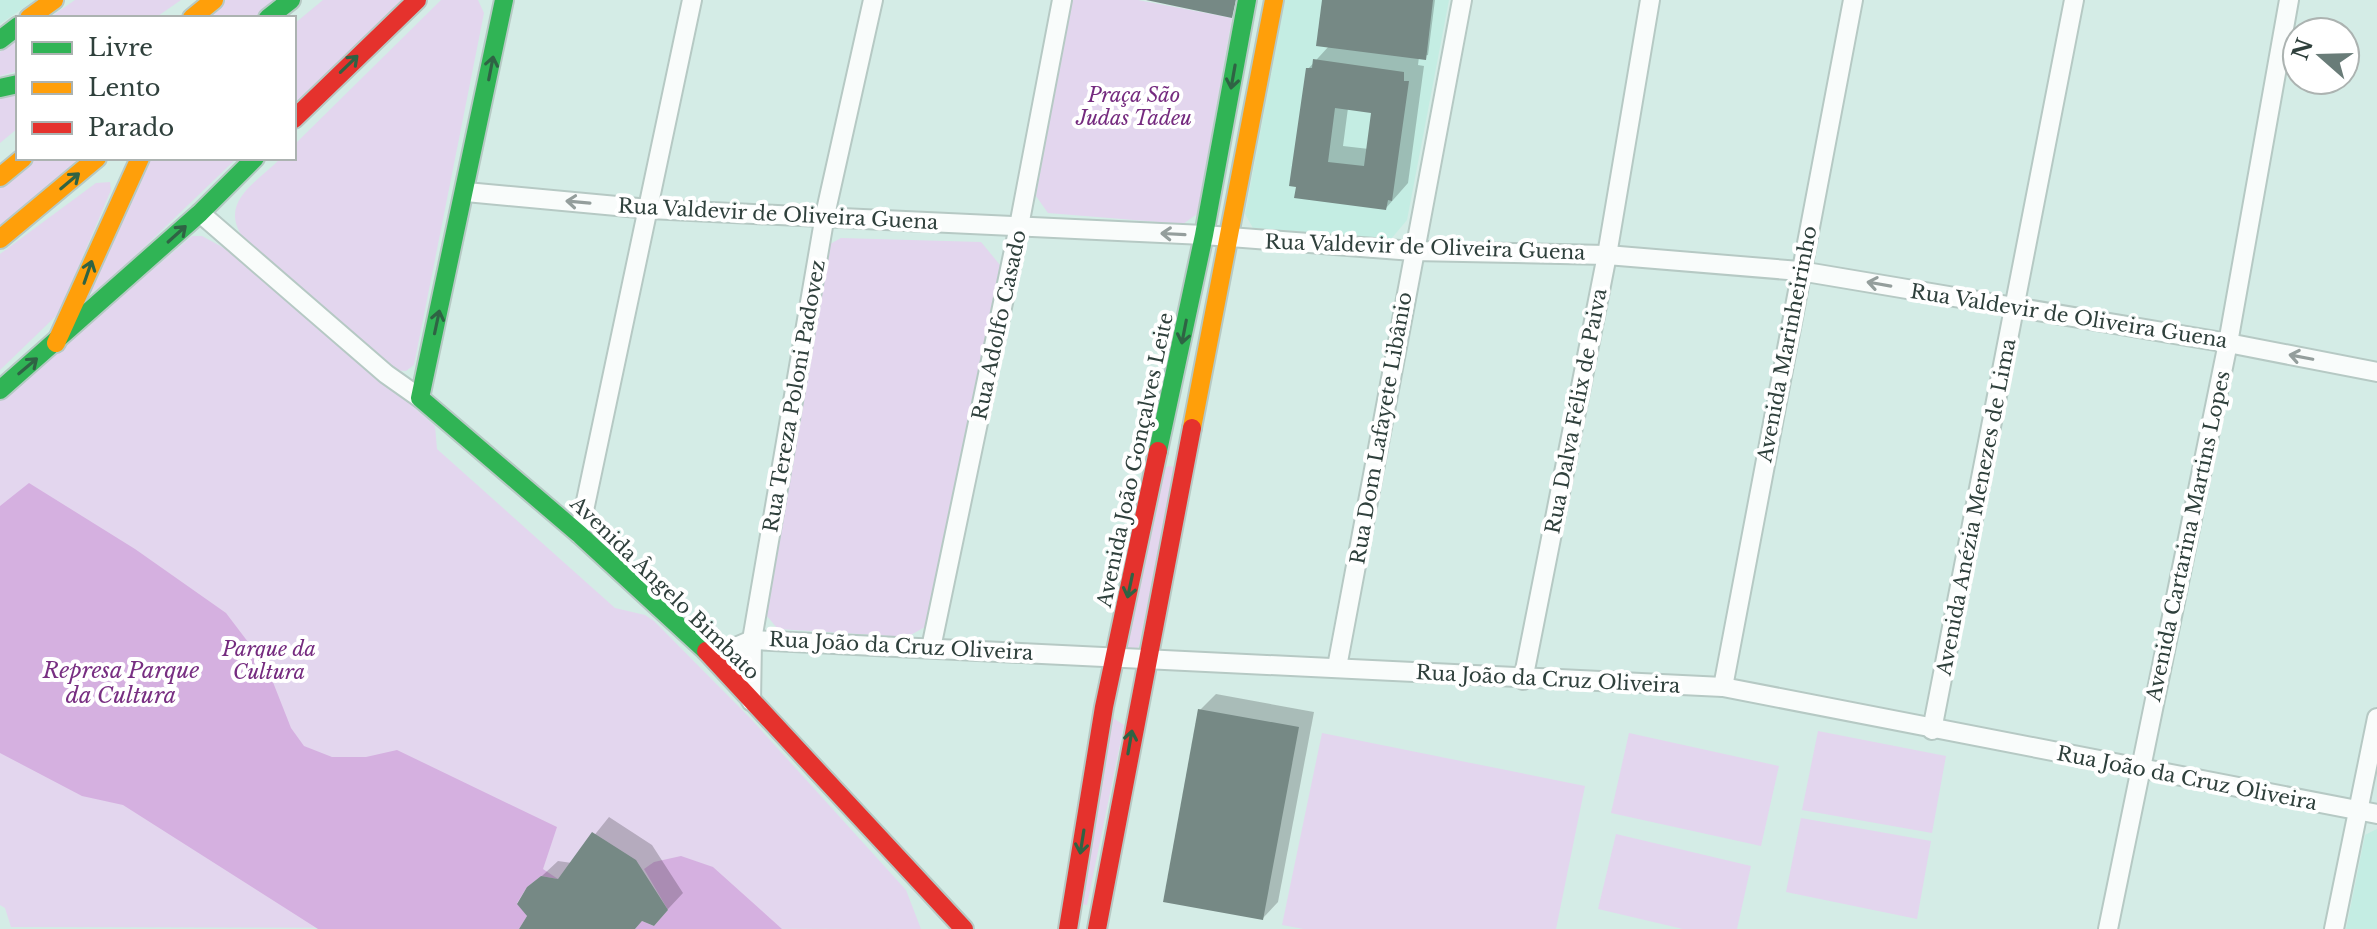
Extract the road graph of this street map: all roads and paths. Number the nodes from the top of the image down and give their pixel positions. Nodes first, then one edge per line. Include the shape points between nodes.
1 (54, 0) edge
2 (291, 0) edge
3 (417, 0) edge
4 (490, 0) edge
5 (504, 0) edge
6 (692, 0) edge
7 (873, 0) edge
8 (1062, 0) edge
9 (1247, 0) edge
10 (1274, 0) edge
11 (1462, 0) edge
12 (1650, 0) edge
13 (1853, 0) edge
14 (2074, 0) edge
15 (2289, 0) edge
16 (32, 16) edge
17 (271, 16) edge
18 (1243, 21) junction
19 (1269, 25) junction
20 (16, 28) edge
21 (498, 33) junction
22 (0, 40) edge
23 (296, 117) edge
24 (21, 160) edge
25 (95, 160) edge
26 (139, 160) edge
27 (253, 160) edge
28 (0, 177) edge
29 (466, 192) junction
30 (649, 209) junction
31 (200, 213) junction
32 (825, 215) junction
33 (1019, 226) junction
34 (1204, 235) junction
35 (1230, 238) junction
36 (0, 239) edge
37 (1413, 251) junction
38 (1607, 255) junction
39 (1800, 271) junction
40 (2014, 308) junction
41 (56, 343) junction
42 (2228, 343) junction
43 (2377, 372) edge
44 (0, 390) edge
45 (420, 398) junction
46 (1160, 453) junction
47 (1189, 460) junction
48 (579, 534) junction
49 (752, 640) junction
50 (931, 648) junction
51 (1115, 655) junction
52 (712, 657) junction
53 (1148, 657) junction
54 (1337, 667) junction
55 (1523, 680) junction
56 (1723, 687) junction
57 (751, 701) junction
58 (1104, 707) junction
59 (1136, 712) junction
60 (2377, 718) edge
61 (1932, 730) junction
62 (2140, 768) junction
63 (2368, 812) edge
64 (964, 929) edge
65 (1068, 929) edge
66 (1097, 929) edge
67 (2108, 929) edge
68 (2334, 929) edge

1 - 16 main road
2 - 17 main road
23 -> 3 main road
4 - 21 main road
5 - 21 main road
6 - 30 street
7 - 32 street, Rua Tereza Poloni Padovez
8 - 33 street, Rua Adolfo Casado
9 - 18 main road, Avenida João Gonçalves Leite
10 - 19 main road
11 - 37 street, Rua Dom Lafayete Libânio
12 - 38 street, Rua Dalva Félix de Paiva
13 - 39 street, Avenida Marinheirinho
14 - 40 street, Avenida Anézia Menezes de Lima
15 - 42 street, Avenida Cartarina Martins Lopes
18 - 19 main road
18 -> 34 main road, Avenida João Gonçalves Leite
19 - 35 main road
20 - 22 main road
29 -> 21 main road
24 - 28 main road
36 -> 25 main road
41 -> 26 main road
27 - 31 main road
30 -> 29 street, Rua Valdevir de Oliveira Guena
45 -> 29 main road
30 - 32 street, Rua Valdevir de Oliveira Guena
30 - 48 street
41 -> 31 main road
31 - 45 street, Avenida Ângelo Bimbato
32 - 33 street, Rua Valdevir de Oliveira Guena
32 - 49 street, Rua Tereza Poloni Padovez
34 -> 33 street, Rua Valdevir de Oliveira Guena
33 - 50 street, Rua Adolfo Casado
34 - 35 street, Rua Valdevir de Oliveira Guena
34 -> 46 main road, Avenida João Gonçalves Leite
35 - 37 street, Rua Valdevir de Oliveira Guena
35 - 47 main road
37 - 38 street, Rua Valdevir de Oliveira Guena
37 - 54 street, Rua Dom Lafayete Libânio
38 - 39 street, Rua Valdevir de Oliveira Guena
38 - 55 street, Rua Dalva Félix de Paiva
40 -> 39 street, Rua Valdevir de Oliveira Guena
39 - 56 street, Avenida Marinheirinho
40 - 42 street, Rua Valdevir de Oliveira Guena
40 - 61 street, Avenida Anézia Menezes de Lima
44 -> 41 main road
43 -> 42 street, Rua Valdevir de Oliveira Guena
42 - 62 street, Avenida Cartarina Martins Lopes
45 - 48 main road, Avenida Ângelo Bimbato
46 - 47 main road
46 -> 51 main road, Avenida João Gonçalves Leite
47 - 53 main road
48 - 52 main road, Avenida Ângelo Bimbato
49 - 50 street, Rua João da Cruz Oliveira
49 - 52 street, Rua João da Cruz Oliveira
49 - 57 street, Rua Tereza Poloni Padovez
50 - 51 street, Rua João da Cruz Oliveira
51 - 53 street, Rua João da Cruz Oliveira
51 - 58 main road, Avenida João Gonçalves Leite
52 - 57 main road, Avenida Ângelo Bimbato
53 - 54 street, Rua João da Cruz Oliveira
53 - 59 main road
54 - 55 street, Rua João da Cruz Oliveira
55 - 56 street, Rua João da Cruz Oliveira
56 - 61 street, Rua João da Cruz Oliveira
57 - 64 main road, Avenida Ângelo Bimbato
58 - 59 main road
58 -> 65 main road, Avenida João Gonçalves Leite
66 -> 59 main road
60 - 63 street
61 - 62 street, Rua João da Cruz Oliveira
62 - 63 street, Rua João da Cruz Oliveira
62 - 67 street, Avenida Cartarina Martins Lopes
63 - 68 street

